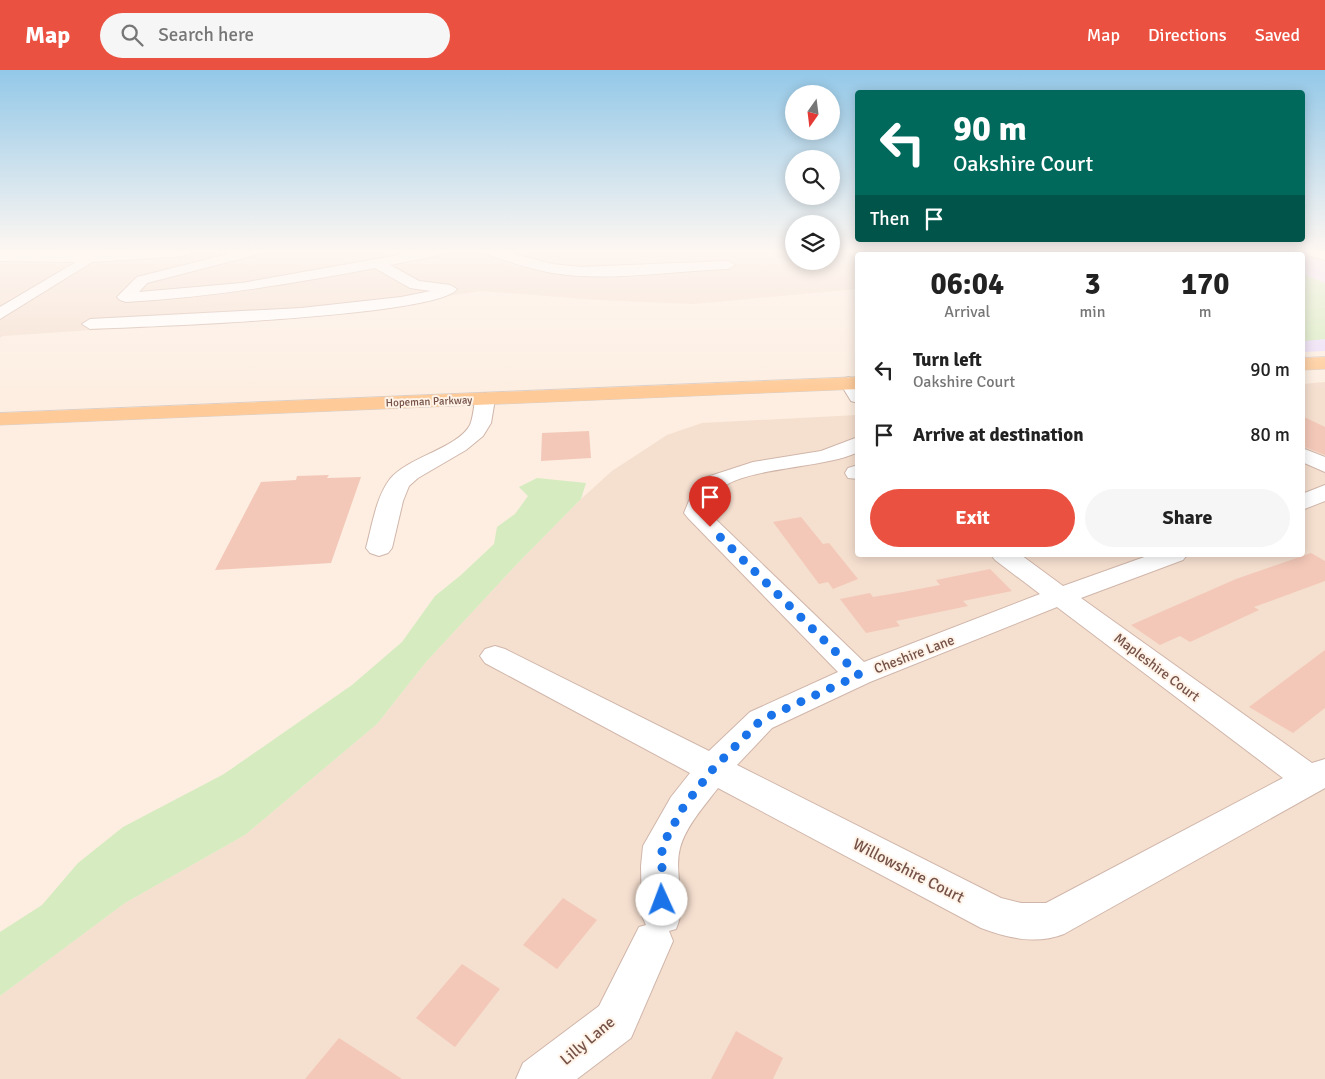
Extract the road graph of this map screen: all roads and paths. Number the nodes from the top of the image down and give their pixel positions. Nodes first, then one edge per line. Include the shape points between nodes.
1 (24, 299) edge
2 (122, 299) edge
3 (406, 299) edge
4 (0, 314) edge
5 (1325, 363) edge
6 (1305, 364) edge
7 (855, 388) edge
8 (485, 399) junction
9 (0, 419) edge
10 (855, 444) edge
11 (1305, 455) edge
12 (1325, 465) edge
13 (1325, 492) edge
14 (1305, 502) edge
15 (379, 548) dead end
16 (1007, 557) edge
17 (1169, 557) edge
18 (1062, 596) junction
19 (495, 656) dead end
20 (859, 675) junction
21 (713, 769) junction
22 (1317, 776) edge
23 (658, 929) joint
24 (539, 1079) edge

1 - 4 street
2 - 3 street via 86,327 321,311
5 - 6 main road
7 - 8 main road, Hopeman Parkway
8 - 9 main road, Hopeman Parkway
8 - 15 lane via 481,424 476,432 460,446 410,473 399,483
10 - 20 street via 832,454 786,462 716,482 704,491 696,513
11 - 12 street
13 - 14 street
16 - 18 street, Mapleshire Court
17 - 18 street, Cheshire Lane
18 - 20 street, Cheshire Lane
18 - 22 street, Mapleshire Court
19 - 21 street, Willowshire Court
20 - 21 street, Cheshire Lane via 761,720
21 - 22 street, Willowshire Court via 995,915 1021,921 1050,921
21 - 23 street, Cheshire Lane via 684,806 662,846
23 - 24 street, Lilly Lane via 615,1022

